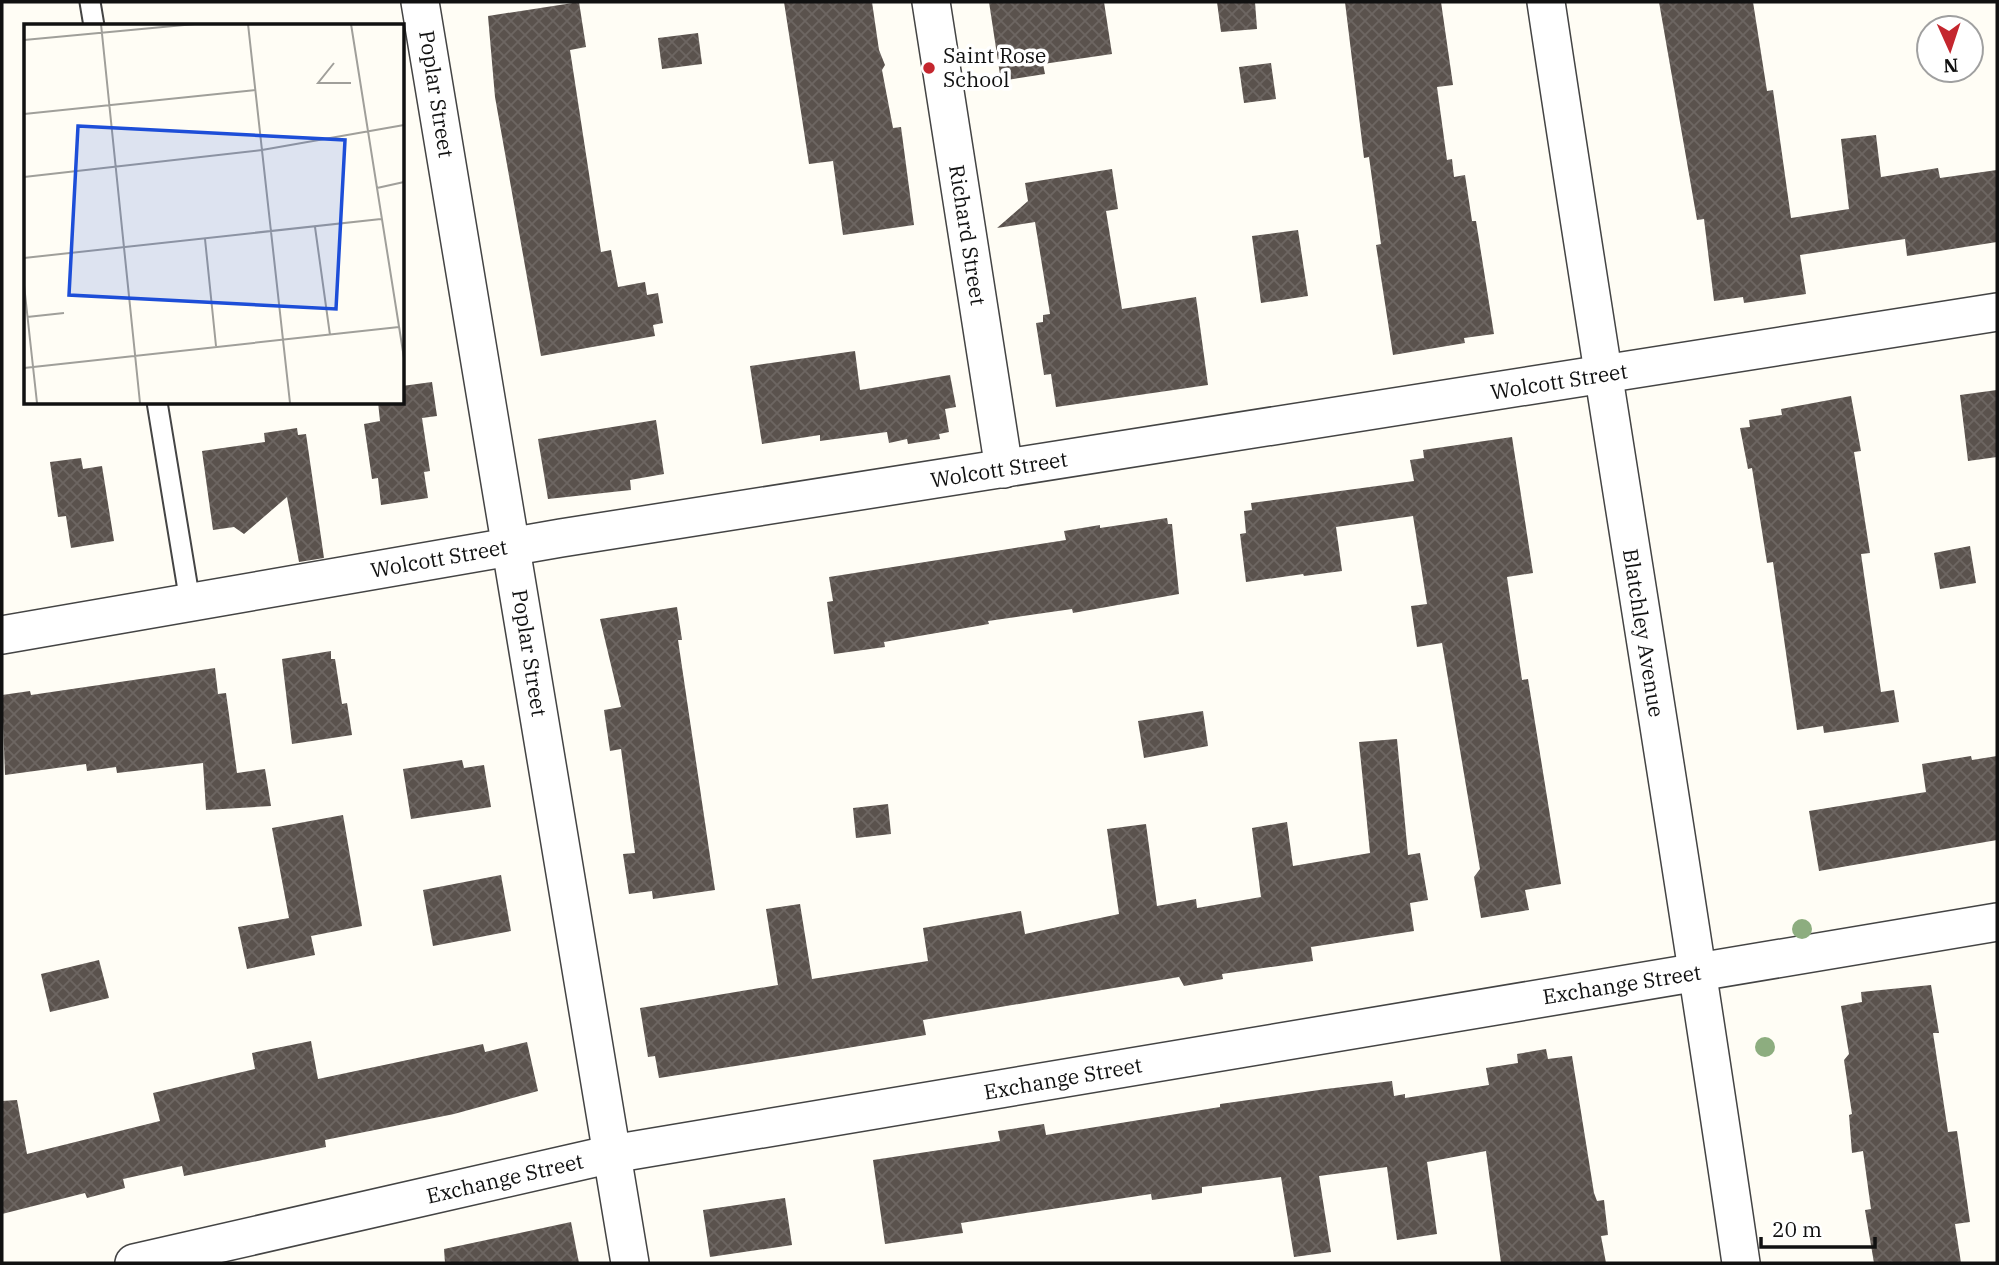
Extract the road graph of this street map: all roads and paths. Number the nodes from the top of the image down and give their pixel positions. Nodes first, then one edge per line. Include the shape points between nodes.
1 (90, 2) edge
2 (420, 2) edge
3 (931, 2) edge
4 (1546, 2) edge
5 (94, 24) edge
6 (1997, 312) edge
7 (1602, 376) junction
8 (157, 404) edge
9 (1004, 469) junction
10 (511, 547) junction
11 (190, 603) junction
12 (2, 635) edge
13 (1997, 922) edge
14 (1698, 972) junction
15 (612, 1154) junction
16 (134, 1263) edge
17 (630, 1263) edge
18 (1741, 1263) edge

1 - 5 lane
2 - 10 street, Poplar Street
3 - 9 street, Richard Street
4 - 7 street, Blatchley Avenue
6 - 7 street, Wolcott Street
7 - 9 street, Wolcott Street
7 - 14 street, Blatchley Avenue
8 - 11 lane
9 - 10 street, Wolcott Street
10 - 11 street, Wolcott Street
10 - 15 street, Poplar Street
11 - 12 street, Wolcott Street
13 - 14 street, Exchange Street
14 - 15 street, Exchange Street
14 - 18 street, Blatchley Avenue
15 - 16 street, Exchange Street
15 - 17 street, Poplar Street

